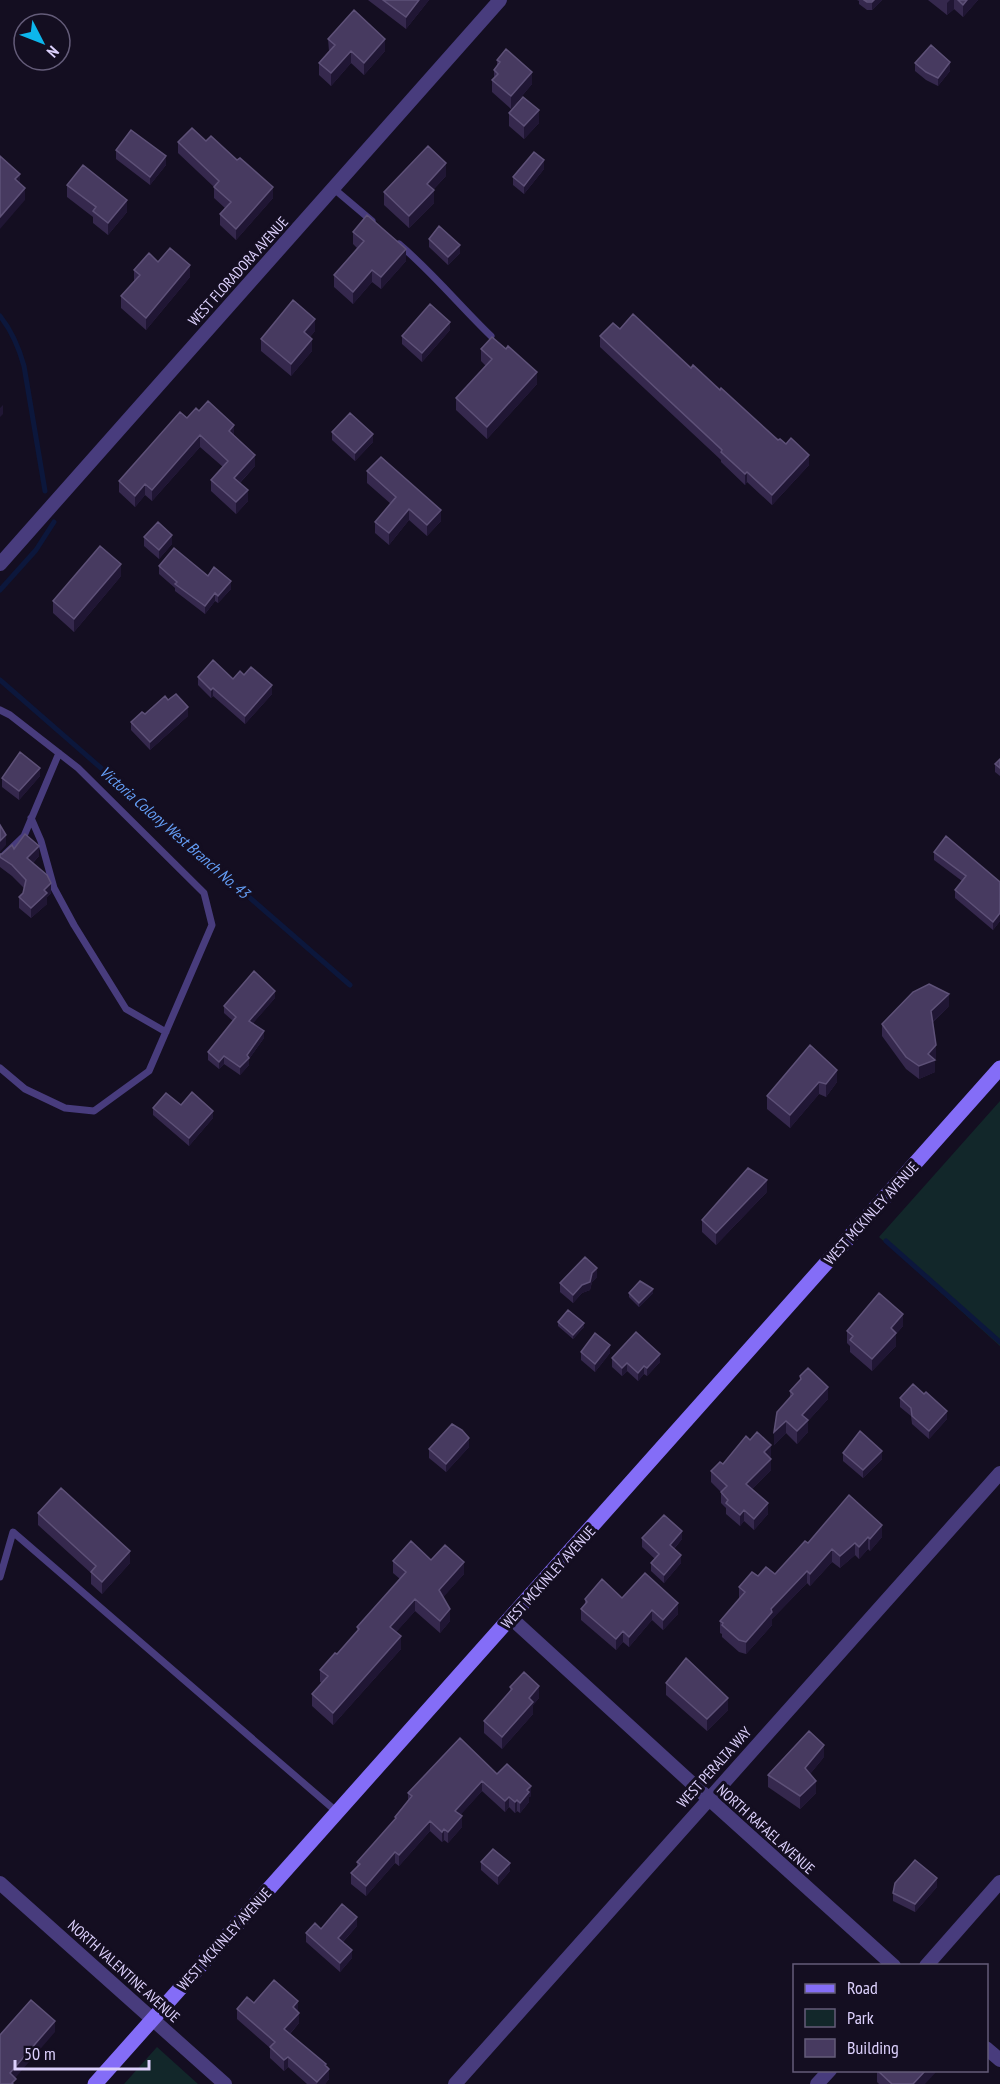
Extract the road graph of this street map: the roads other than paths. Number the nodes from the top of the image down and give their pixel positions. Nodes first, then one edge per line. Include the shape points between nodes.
1 (500, 0) edge
2 (333, 188) junction
3 (375, 224) edge
4 (392, 238) edge
5 (491, 336) edge
6 (0, 564) edge
7 (0, 710) edge
8 (59, 753) junction
9 (32, 819) junction
10 (0, 859) edge
11 (166, 1032) junction
12 (0, 1068) edge
13 (1000, 1068) edge
14 (1000, 1473) edge
15 (0, 1577) edge
16 (511, 1618) junction
17 (708, 1798) junction
18 (337, 1812) junction
19 (1000, 1882) edge
20 (0, 1883) edge
21 (893, 1964) edge
22 (927, 1964) edge
23 (152, 2019) junction
24 (988, 2049) edge
25 (1000, 2060) edge
26 (828, 2072) edge
27 (95, 2084) edge
28 (225, 2084) edge
29 (455, 2084) edge
30 (817, 2084) edge

1 - 2 street, WEST FLORADORA AVENUE
2 - 3 lane
2 - 6 street, WEST FLORADORA AVENUE
4 - 5 lane via 430,271
7 - 8 lane
8 - 9 lane
8 - 11 lane via 204,893 212,925
9 - 10 lane via 24,836
9 - 11 lane via 54,888 126,1009
11 - 12 lane via 149,1071 94,1111 65,1108 25,1089
13 - 16 main road, WEST MCKINLEY AVENUE
14 - 17 street, WEST PERALTA WAY
15 - 18 lane via 13,1532
16 - 17 street, NORTH RAFAEL AVENUE
16 - 18 main road, WEST MCKINLEY AVENUE
17 - 21 street, NORTH RAFAEL AVENUE
17 - 29 street, WEST PERALTA WAY
18 - 23 main road, WEST MCKINLEY AVENUE
19 - 22 street
20 - 23 street, NORTH VALENTINE AVENUE
23 - 27 main road, WEST MCKINLEY AVENUE
23 - 28 street, NORTH VALENTINE AVENUE
24 - 25 street
26 - 30 street

